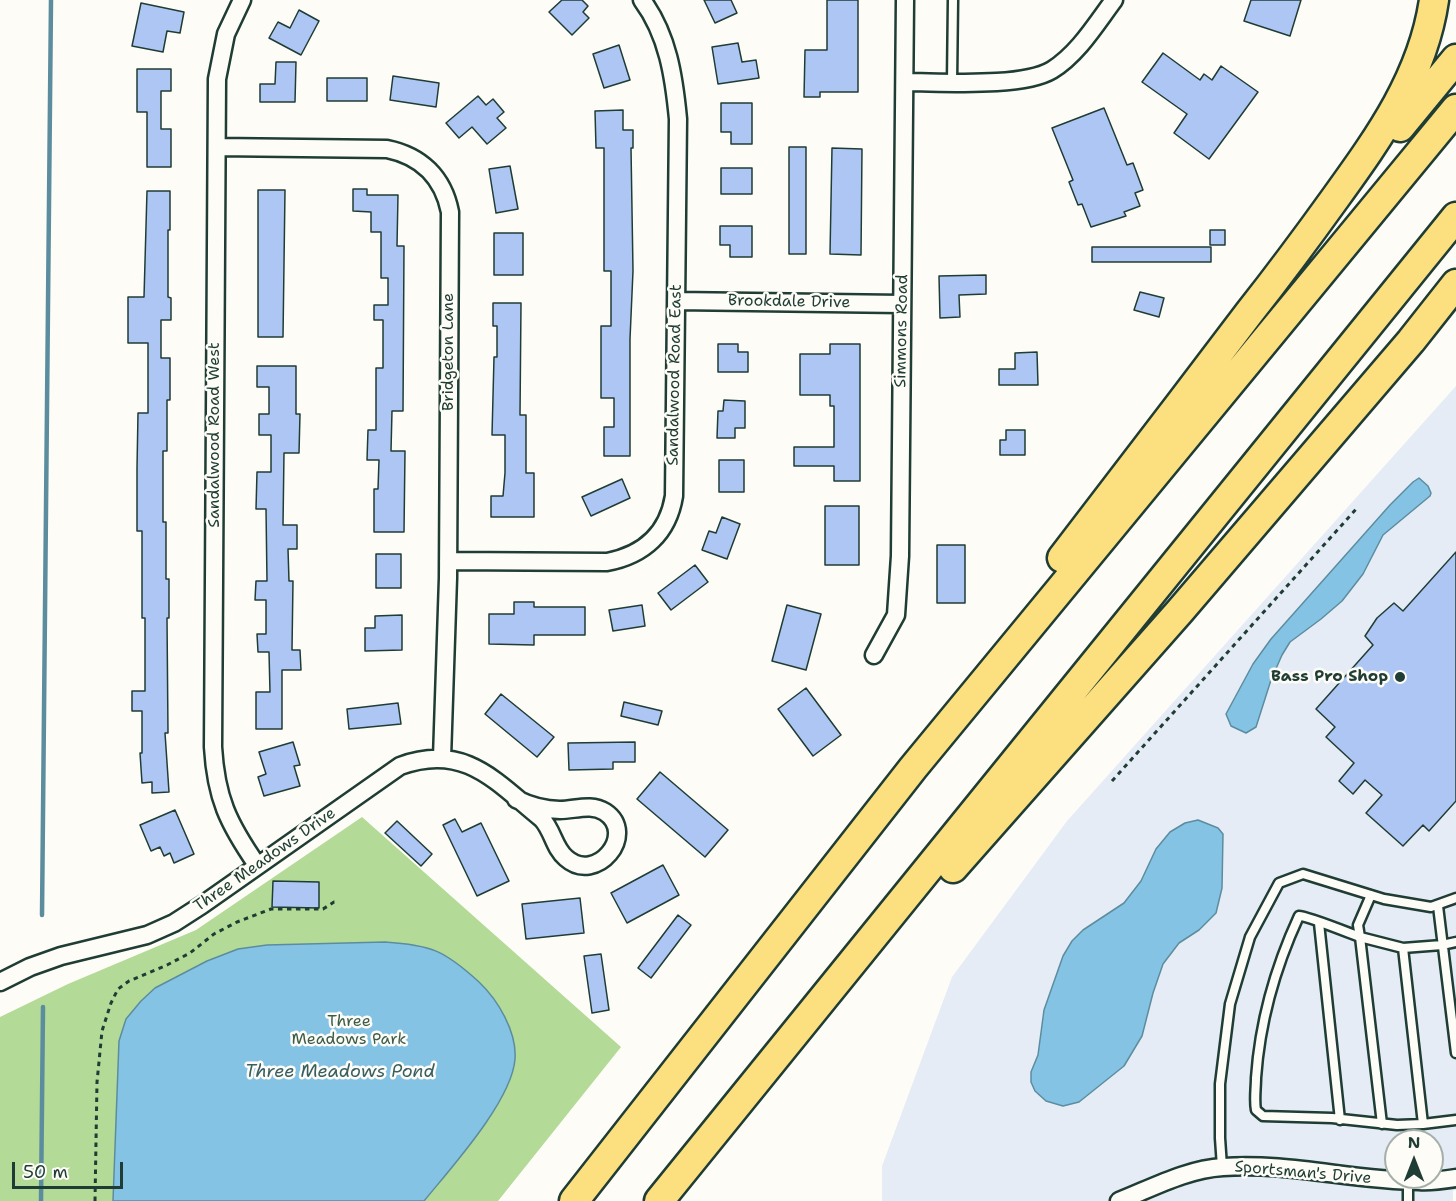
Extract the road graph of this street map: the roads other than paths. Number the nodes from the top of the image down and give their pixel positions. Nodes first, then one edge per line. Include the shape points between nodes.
1 (242, 0) edge
2 (642, 0) edge
3 (905, 0) edge
4 (953, 0) edge
5 (1114, 0) edge
6 (1434, 0) edge
7 (1456, 59) edge
8 (905, 82) junction
9 (952, 82) junction
10 (1456, 109) edge
11 (217, 147) junction
12 (1456, 217) edge
13 (1289, 261) junction
14 (1456, 284) edge
15 (676, 301) junction
16 (902, 304) junction
17 (448, 561) junction
18 (874, 655) dead end
19 (442, 758) junction
20 (913, 768) junction
21 (516, 799) junction
22 (257, 865) junction
23 (1371, 895) junction
24 (1456, 898) edge
25 (1438, 906) junction
26 (1319, 923) junction
27 (1360, 937) junction
28 (1456, 942) edge
29 (1442, 945) junction
30 (1403, 948) junction
31 (0, 982) edge
32 (817, 1007) junction
33 (1456, 1053) edge
34 (1340, 1120) junction
35 (1456, 1120) edge
36 (1382, 1124) junction
37 (1423, 1125) junction
38 (1222, 1167) junction
39 (1384, 1179) edge
40 (574, 1201) edge
41 (659, 1201) edge
42 (1119, 1201) edge

1 - 11 street, Sandalwood Road West via 220,56
2 - 15 street, Sandalwood Road East via 664,43 675,86
3 - 8 street, Simmons Road
4 - 9 lane
5 - 9 street via 1078,47 1061,64 1041,75 1018,81
6 - 13 highway via 1423,50 1395,111
7 - 13 highway
8 - 9 street
8 - 16 street, Simmons Road
10 - 20 highway
11 - 17 street, Bridgeton Lane via 387,149 420,162 443,189 450,212
11 - 22 street, Sandalwood Road West via 213,747 218,791 225,812
12 - 32 highway
13 - 20 highway via 935,725
14 - 32 highway via 1180,611 937,887 877,953
15 - 16 street, Brookdale Drive
15 - 17 street, Sandalwood Road East via 674,495 669,518 657,537 639,552 607,562
16 - 18 street, Simmons Road via 898,591 896,615
17 - 19 street, Bridgeton Lane
19 - 21 street, Three Meadows Drive via 474,766
19 - 22 street, Three Meadows Drive via 417,759 400,766
20 - 40 highway
21 - 21 street, Three Meadows Drive via 548,825 560,851 572,862 599,864 615,845 614,821 602,810 549,809
22 - 31 street, Three Meadows Drive via 202,905 147,935 61,956
23 - 25 lane
23 - 27 lane via 1358,925
23 - 38 lane via 1303,874 1279,883 1274,892 1250,937 1230,1004 1220,1084
24 - 25 lane
25 - 29 lane
26 - 27 lane
26 - 34 lane
26 - 34 lane via 1299,916 1277,969 1258,1050 1255,1105 1263,1116
27 - 30 lane
27 - 36 lane
28 - 29 lane
29 - 30 lane
29 - 33 lane
30 - 37 lane
32 - 41 highway
34 - 36 lane
35 - 37 lane
36 - 37 lane
38 - 39 street, Sportsman's Drive via 1323,1171
38 - 42 street, Sportsman's Drive via 1190,1173

